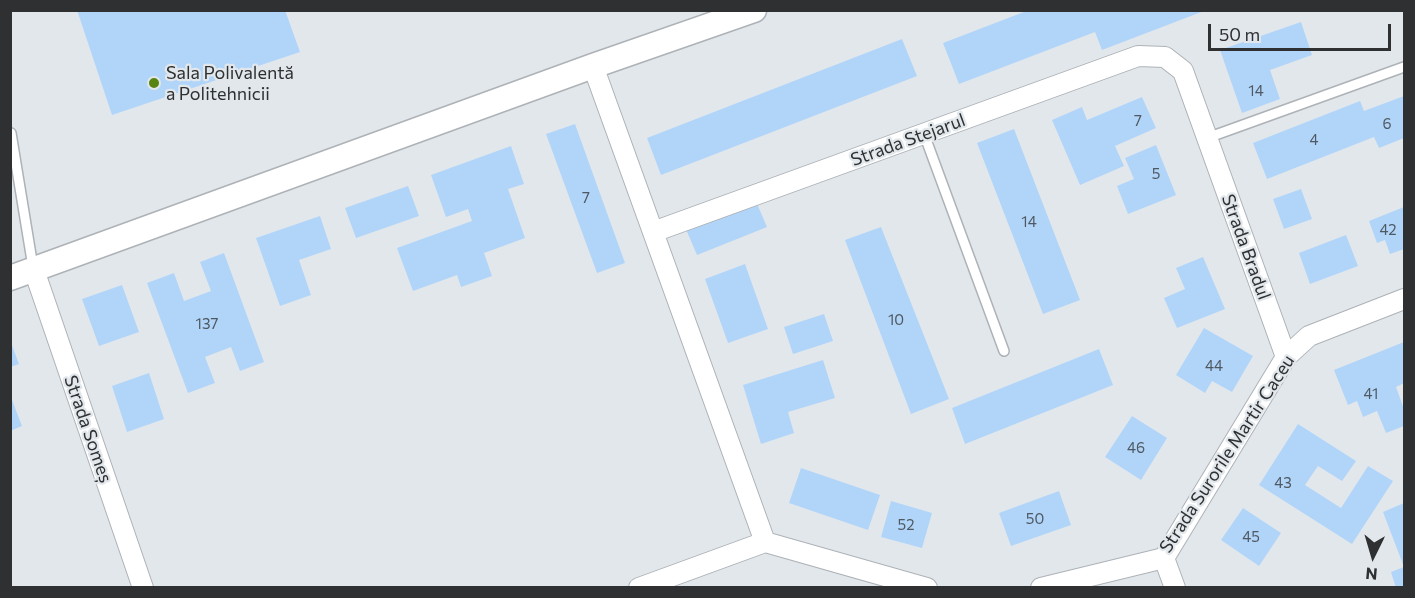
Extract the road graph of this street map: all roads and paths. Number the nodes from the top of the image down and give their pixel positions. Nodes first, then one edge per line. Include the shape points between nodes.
1 (754, 10) edge
2 (1165, 57) joint
3 (593, 66) junction
4 (1404, 67) edge
5 (11, 133) edge
6 (924, 134) junction
7 (1207, 138) junction
8 (653, 231) junction
9 (34, 270) junction
10 (10, 278) edge
11 (1404, 299) edge
12 (1004, 351) dead end
13 (1286, 357) junction
14 (765, 542) junction
15 (1164, 558) junction
16 (143, 588) edge
17 (639, 588) edge
18 (927, 588) edge
19 (1041, 588) edge
20 (1175, 588) edge

1 - 3 street
2 - 6 street, Strada Stejarul via 1138,56
2 - 7 street, Strada Bradul via 1183,71
3 - 8 street
3 - 9 street
4 - 7 lane
5 - 9 lane
6 - 8 street, Strada Stejarul
6 - 12 lane
7 - 13 street, Strada Bradul
8 - 14 street
9 - 10 street
9 - 16 street, Strada Someș
11 - 13 street, Strada Surorile Martir Caceu via 1309,336
13 - 15 street, Strada Surorile Martir Caceu
14 - 17 street
14 - 18 street
15 - 19 street, Strada Surorile Martir Caceu
15 - 20 street

